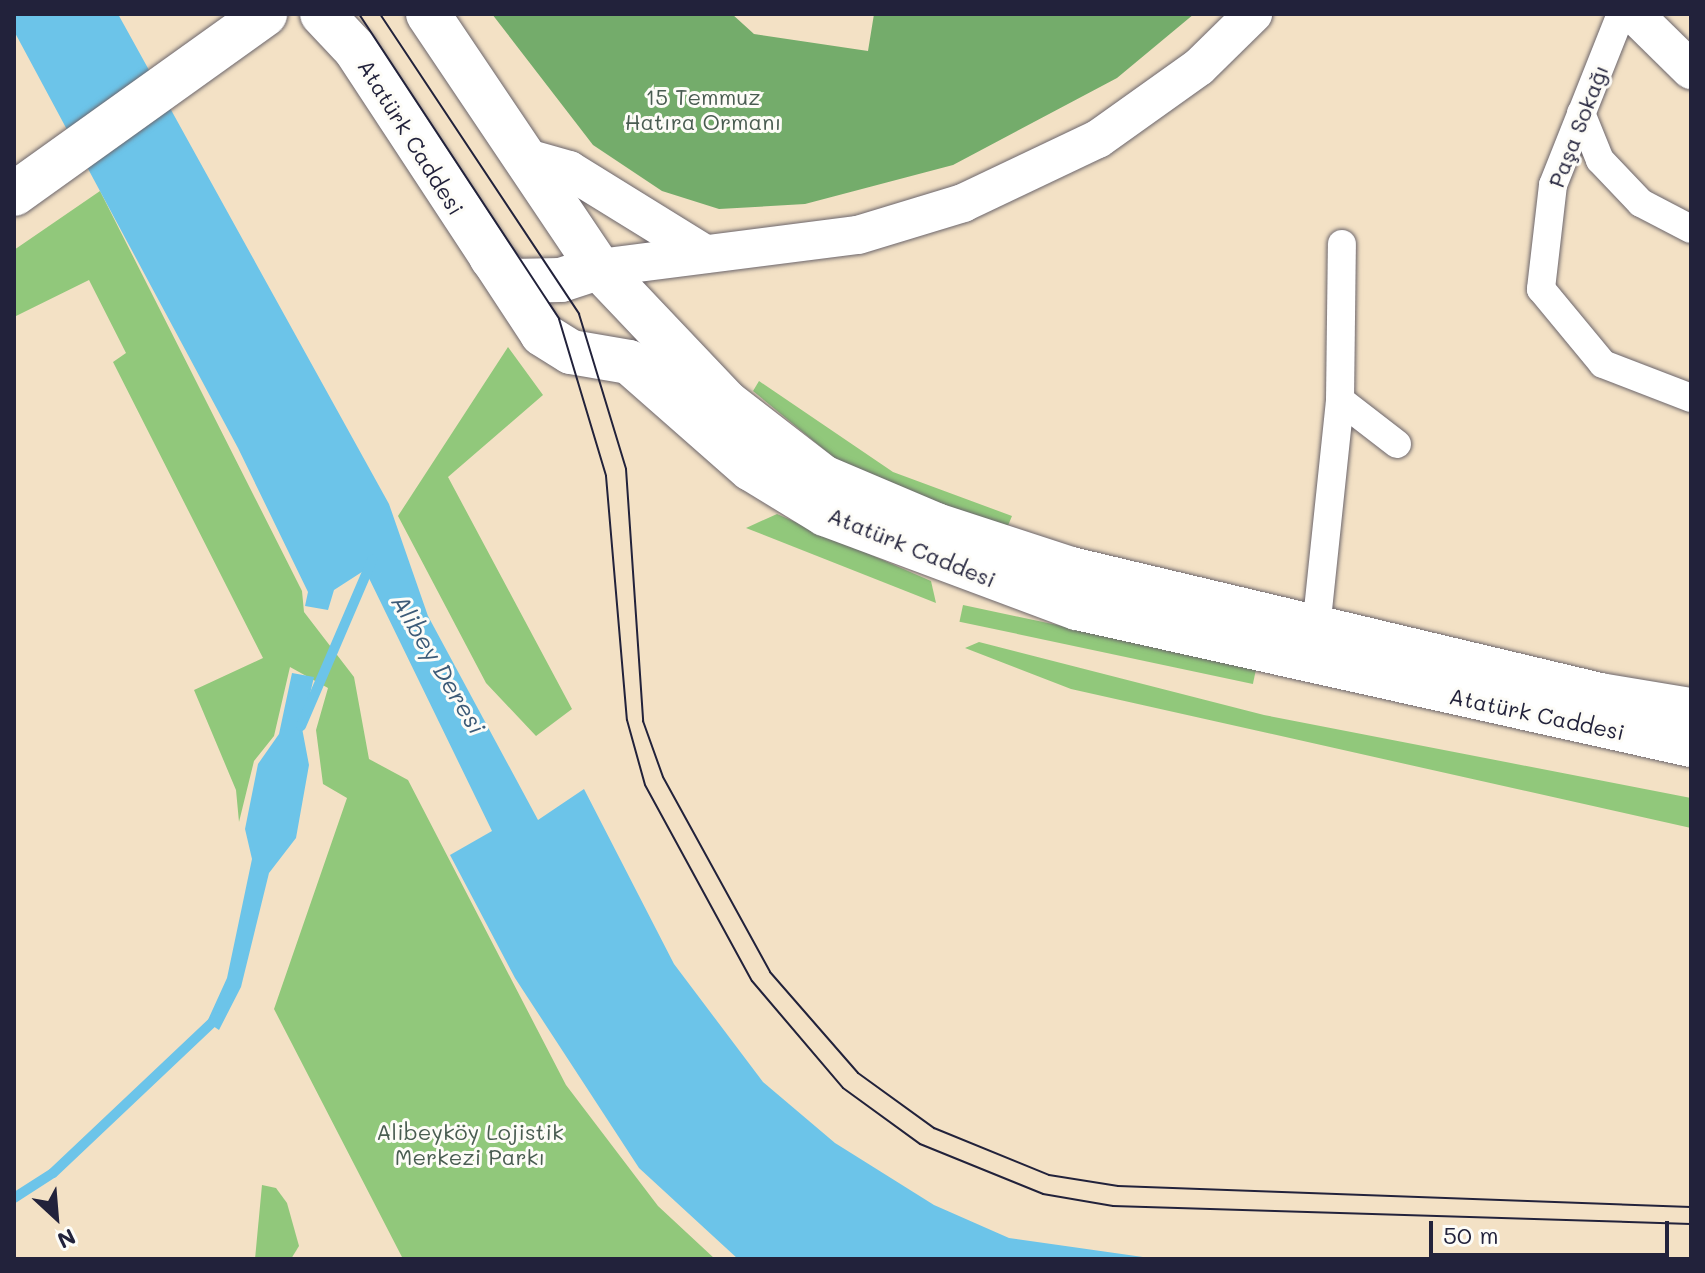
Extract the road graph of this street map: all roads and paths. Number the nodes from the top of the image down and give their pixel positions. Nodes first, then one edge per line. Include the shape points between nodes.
1 (265, 14) edge
2 (428, 14) edge
3 (1253, 14) edge
4 (1621, 14) edge
5 (1634, 14) edge
6 (332, 18) edge
7 (1691, 70) edge
8 (1581, 113) junction
9 (527, 158) junction
10 (14, 194) edge
11 (1691, 229) edge
12 (478, 243) junction
13 (1342, 244) dead end
14 (705, 254) junction
15 (599, 268) junction
16 (1691, 398) edge
17 (1340, 400) junction
18 (1397, 444) dead end
19 (1316, 629) junction
20 (1691, 710) edge
21 (1691, 745) edge

1 - 10 main road
2 - 9 main road, Atatürk Caddesi
3 - 14 main road via 1199,67 1098,139 963,203 858,235
4 - 8 street, Paşa Sokağı
5 - 7 main road
6 - 12 main road, Atatürk Caddesi
8 - 11 street via 1600,160 1631,193
8 - 16 street, Paşa Sokağı via 1553,185 1541,289 1603,364
9 - 14 main road via 569,170
9 - 15 main road, Atatürk Caddesi via 561,220
12 - 15 main road via 511,281 561,280
12 - 21 main road, Atatürk Caddesi via 542,334 571,352 629,362 751,469 880,538 1077,608
13 - 17 street
14 - 15 main road
15 - 19 main road, Atatürk Caddesi via 726,402 788,454 860,496 1071,569
17 - 18 street
17 - 19 street
19 - 20 main road, Atatürk Caddesi

